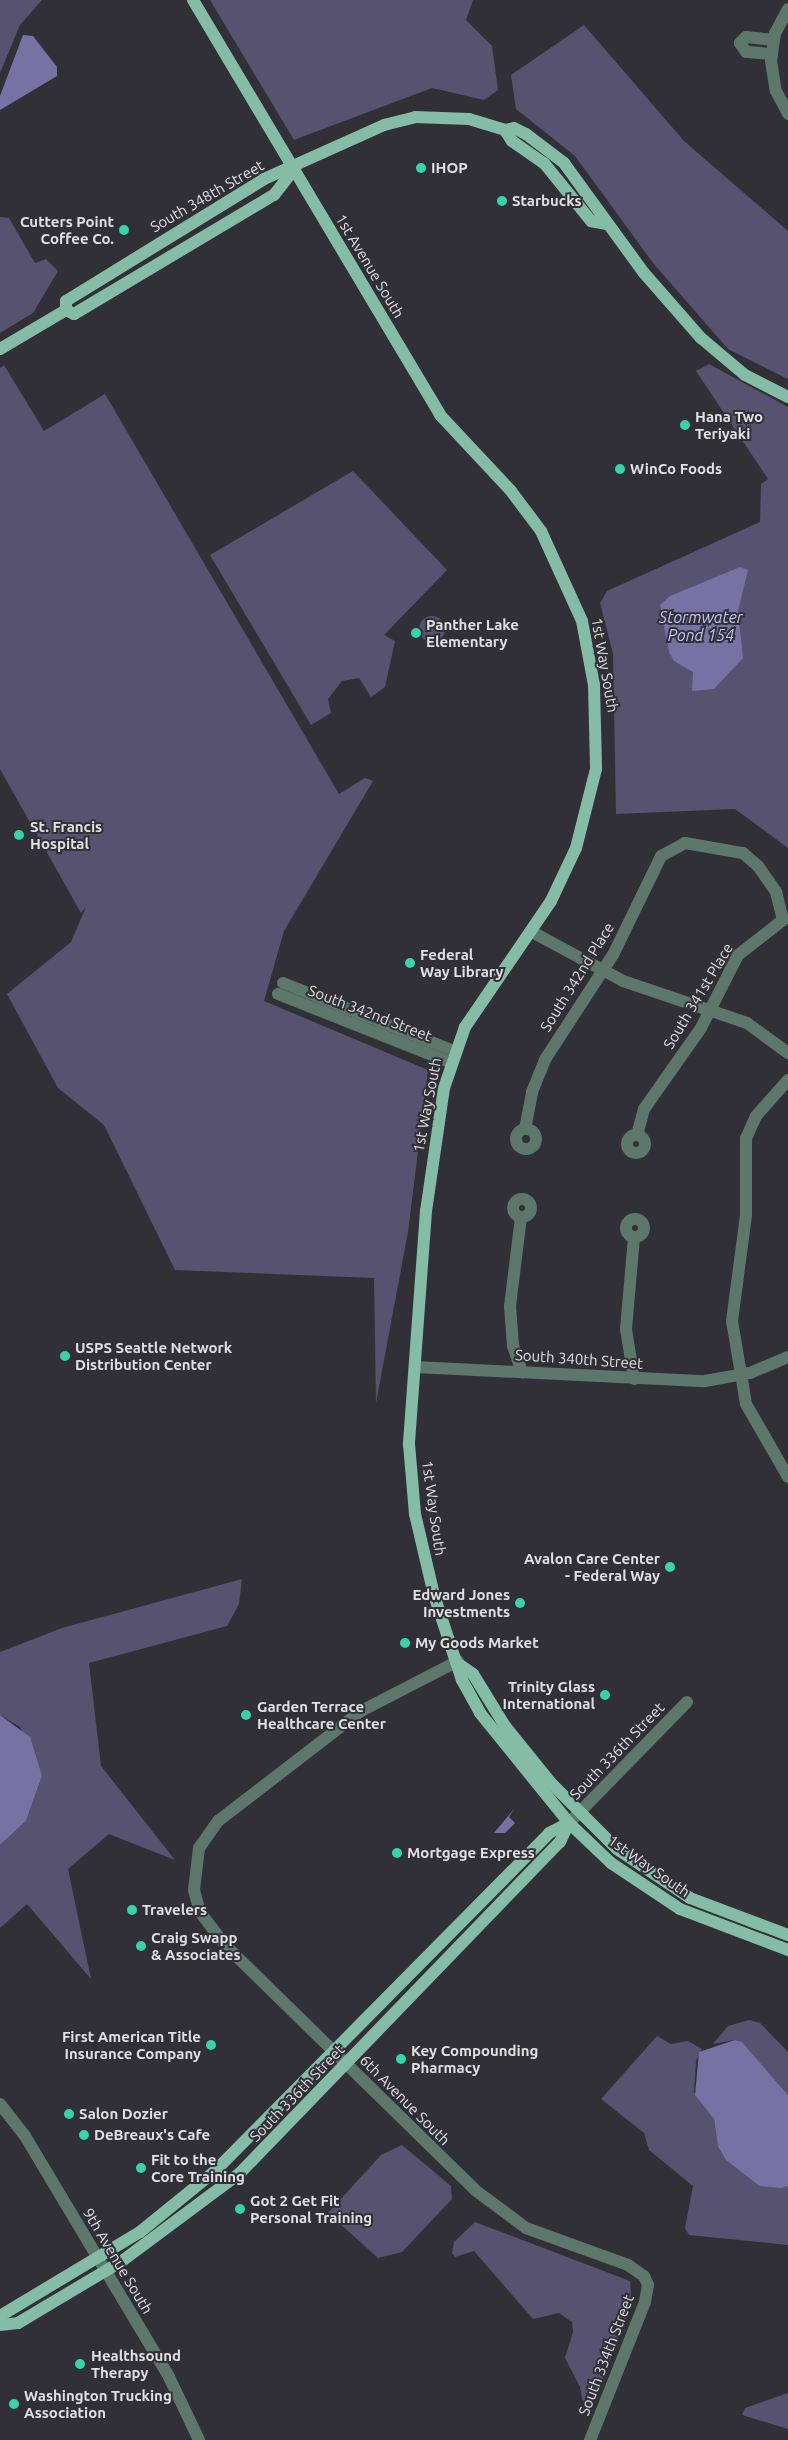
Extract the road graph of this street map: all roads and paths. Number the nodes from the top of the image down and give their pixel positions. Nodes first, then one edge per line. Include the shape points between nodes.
1 (193, 0) edge
2 (788, 9) edge
3 (788, 114) edge
4 (294, 169) junction
5 (66, 310) junction
6 (0, 349) edge
7 (788, 398) edge
8 (541, 531) joint
9 (726, 849) joint
10 (532, 932) junction
11 (602, 972) junction
12 (280, 988) dead end
13 (712, 1010) junction
14 (788, 1053) edge
15 (452, 1056) junction
16 (788, 1080) edge
17 (525, 1129) dead end
18 (637, 1135) dead end
19 (521, 1217) dead end
20 (634, 1237) dead end
21 (788, 1357) edge
22 (415, 1367) junction
23 (522, 1372) junction
24 (740, 1375) junction
25 (634, 1379) junction
26 (788, 1478) edge
27 (459, 1663) junction
28 (687, 1702) dead end
29 (579, 1814) junction
30 (569, 1823) junction
31 (788, 1935) edge
32 (788, 1950) edge
33 (336, 2053) junction
34 (347, 2065) junction
35 (0, 2104) edge
36 (96, 2257) junction
37 (104, 2272) junction
38 (647, 2280) joint
39 (0, 2316) edge
40 (0, 2325) edge
41 (199, 2440) edge
42 (590, 2440) edge

1 - 4 main road, 1st Avenue South
2 - 3 street via 772,48 776,92
4 - 5 main road, South 348th Street via 264,179 164,238 66,301
4 - 5 main road, South 348th Street via 274,195 74,314
4 - 7 main road via 366,132 415,117 469,119 505,130 514,128 564,163 602,210 607,224 700,338 744,375
4 - 8 main road, 1st Avenue South via 440,415 511,491
5 - 6 main road, South 348th Street
8 - 10 main road, 1st Way South via 582,621 594,685 598,740 592,794 576,848
9 - 11 street, South 342nd Place via 685,843 665,851
9 - 13 street, South 341st Place via 742,853 758,866 783,904 784,914 775,930 738,955
10 - 11 street
10 - 15 main road, 1st Way South via 473,1012
11 - 13 street
11 - 17 street, South 342nd Place via 546,1058 532,1092
12 - 15 street, South 342nd Street
13 - 14 street via 757,1028
13 - 18 street, South 341st Place via 653,1094 639,1119
15 - 22 main road, 1st Way South via 426,1212
16 - 24 street via 756,1116 746,1138 746,1215 732,1310
19 - 23 street via 510,1306 513,1346
20 - 25 street via 626,1329
21 - 24 street, South 340th Street
22 - 23 street, South 340th Street
22 - 27 main road, 1st Way South via 409,1444 415,1514 425,1563
23 - 25 street, South 340th Street
24 - 25 street, South 340th Street via 705,1381
24 - 26 street via 752,1418
27 - 29 main road, 1st Way South via 472,1674 505,1726
27 - 30 main road, 1st Way South via 462,1680 488,1728
27 - 33 street, 6th Avenue South via 360,1711 218,1821 199,1848 193,1881 206,1924
28 - 29 street, South 336th Street
29 - 30 street, South 336th Street
29 - 31 main road, 1st Way South via 617,1849 690,1898
30 - 32 main road, 1st Way South via 611,1863 680,1909
30 - 33 main road, South 336th Street via 549,1833
30 - 34 main road, South 336th Street via 560,1842
33 - 34 street, 6th Avenue South
33 - 36 main road, South 336th Street via 215,2171 154,2221
34 - 37 main road, South 336th Street via 240,2173 181,2220
34 - 38 street, 6th Avenue South via 474,2190 510,2219 567,2245 628,2265
35 - 36 street, 9th Avenue South via 25,2136
36 - 37 street, 9th Avenue South
36 - 39 main road, South 336th Street
37 - 40 main road, South 336th Street via 18,2323
37 - 41 street, 9th Avenue South via 175,2388
38 - 42 street, South 334th Street via 648,2291 633,2335

